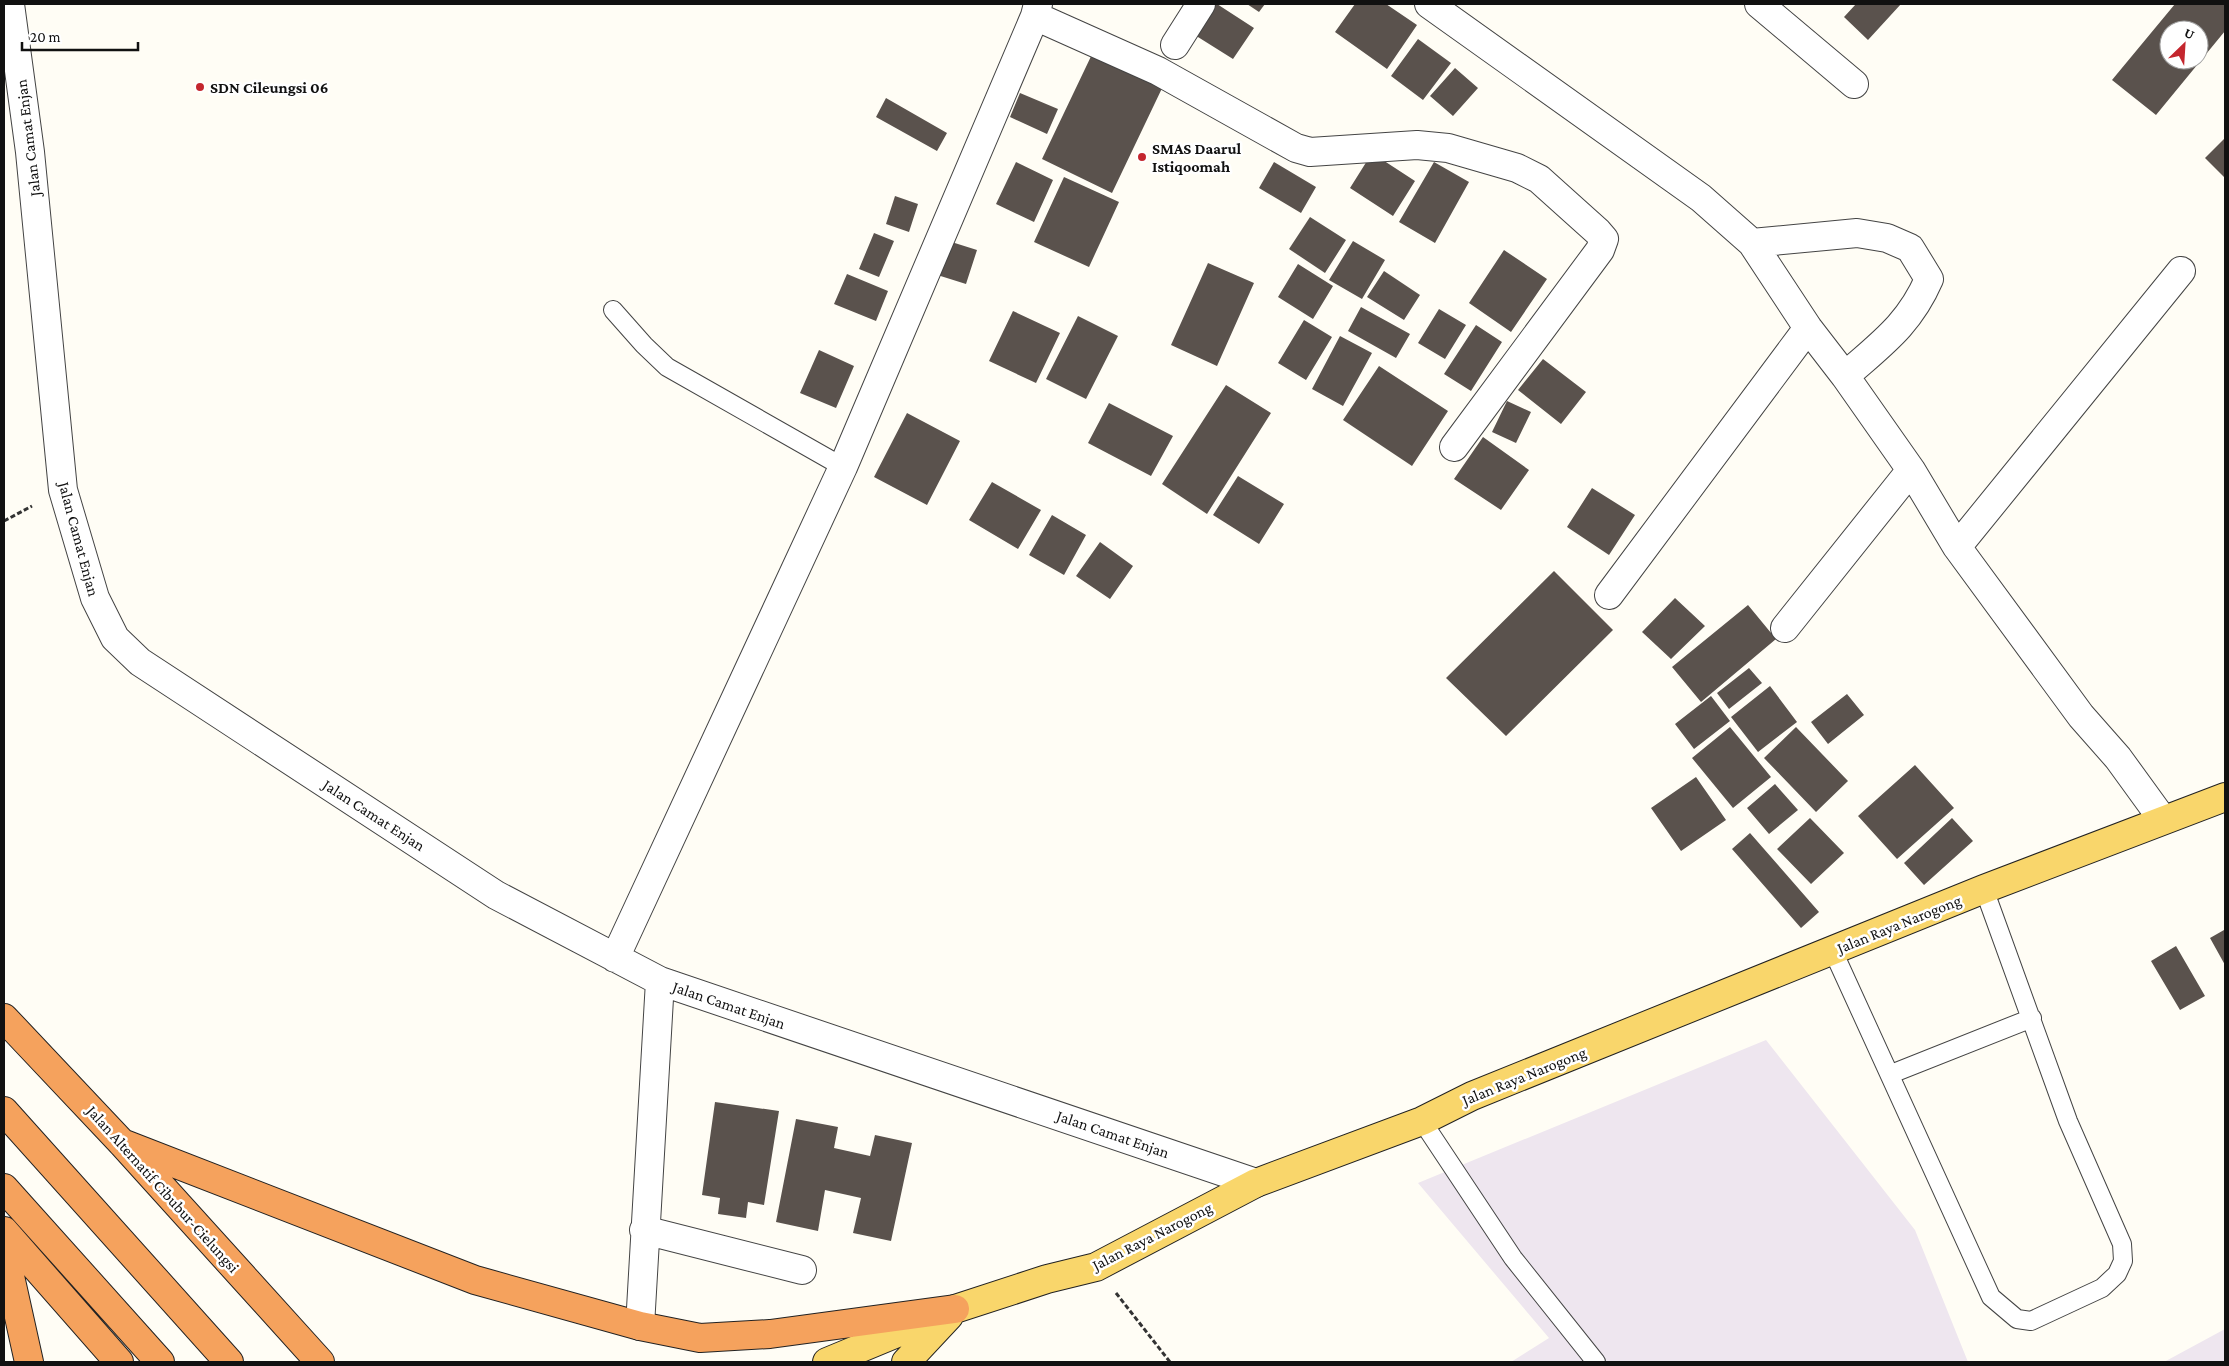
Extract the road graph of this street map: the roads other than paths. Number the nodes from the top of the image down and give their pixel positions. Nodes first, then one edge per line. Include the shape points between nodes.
1 (10, 4) edge
2 (1201, 4) edge
3 (1430, 4) edge
4 (1759, 4) edge
5 (1037, 10) edge
6 (1175, 46) dead end
7 (1854, 84) dead end
8 (1752, 243) junction
9 (2181, 271) dead end
10 (612, 310) dead end
11 (1808, 328) junction
12 (1845, 376) junction
13 (1454, 448) dead end
14 (843, 468) junction
15 (1911, 470) junction
16 (1956, 548) junction
17 (1609, 595) dead end
18 (1785, 628) dead end
19 (2225, 797) edge
20 (2163, 820) junction
21 (1984, 889) junction
22 (1833, 951) junction
23 (616, 958) junction
24 (660, 981) junction
25 (4, 1018) edge
26 (2032, 1018) junction
27 (1891, 1074) junction
28 (4, 1111) edge
29 (1422, 1121) junction
30 (122, 1143) junction
31 (1256, 1182) junction
32 (4, 1188) edge
33 (644, 1230) junction
34 (4, 1231) edge
35 (4, 1249) edge
36 (802, 1270) dead end
37 (955, 1309) junction
38 (640, 1326) junction
39 (29, 1362) edge
40 (119, 1362) edge
41 (160, 1362) edge
42 (229, 1362) edge
43 (320, 1362) edge
44 (827, 1362) edge
45 (906, 1362) edge
46 (1596, 1362) edge

1 - 23 street, Jalan Camat Enjan via 30,152 63,490 94,598 115,638 140,662 496,895
2 - 6 street
3 - 8 street via 1701,198
4 - 7 street
5 - 13 street via 1296,148 1329,152 1417,145 1448,148 1517,168 1539,178 1598,232 1604,239 1600,250
5 - 14 street
8 - 11 street
8 - 12 street via 1856,233 1887,238 1910,248 1929,279 1919,301 1904,323
9 - 16 street
10 - 14 lane via 667,367
11 - 12 street
11 - 17 street
12 - 15 street
14 - 23 street
15 - 16 street
15 - 18 street
16 - 20 street
19 - 20 main road, Jalan Raya Narogong
20 - 21 main road, Jalan Raya Narogong
21 - 22 main road, Jalan Raya Narogong
21 - 26 lane
22 - 27 lane
22 - 29 main road, Jalan Raya Narogong via 1472,1096
23 - 24 street, Jalan Camat Enjan
24 - 31 street, Jalan Camat Enjan
24 - 33 street
25 - 30 highway, Jalan Alternatif Cibubur-Cielungsi
26 - 27 lane
26 - 27 lane via 2068,1121 2122,1244 2123,1262 2117,1274 2102,1288 2031,1321 2017,1319 1991,1297
28 - 42 highway
29 - 31 main road, Jalan Raya Narogong
29 - 46 lane via 1513,1258
30 - 38 highway via 475,1280
30 - 43 highway, Jalan Alternatif Cibubur-Cielungsi
31 - 37 main road, Jalan Raya Narogong via 1096,1267 1046,1279
32 - 41 highway
33 - 36 street
33 - 38 street
34 - 40 highway
35 - 39 highway
37 - 38 highway via 770,1334 700,1338
37 - 44 main road, Jalan Raya Narogong
37 - 45 main road

